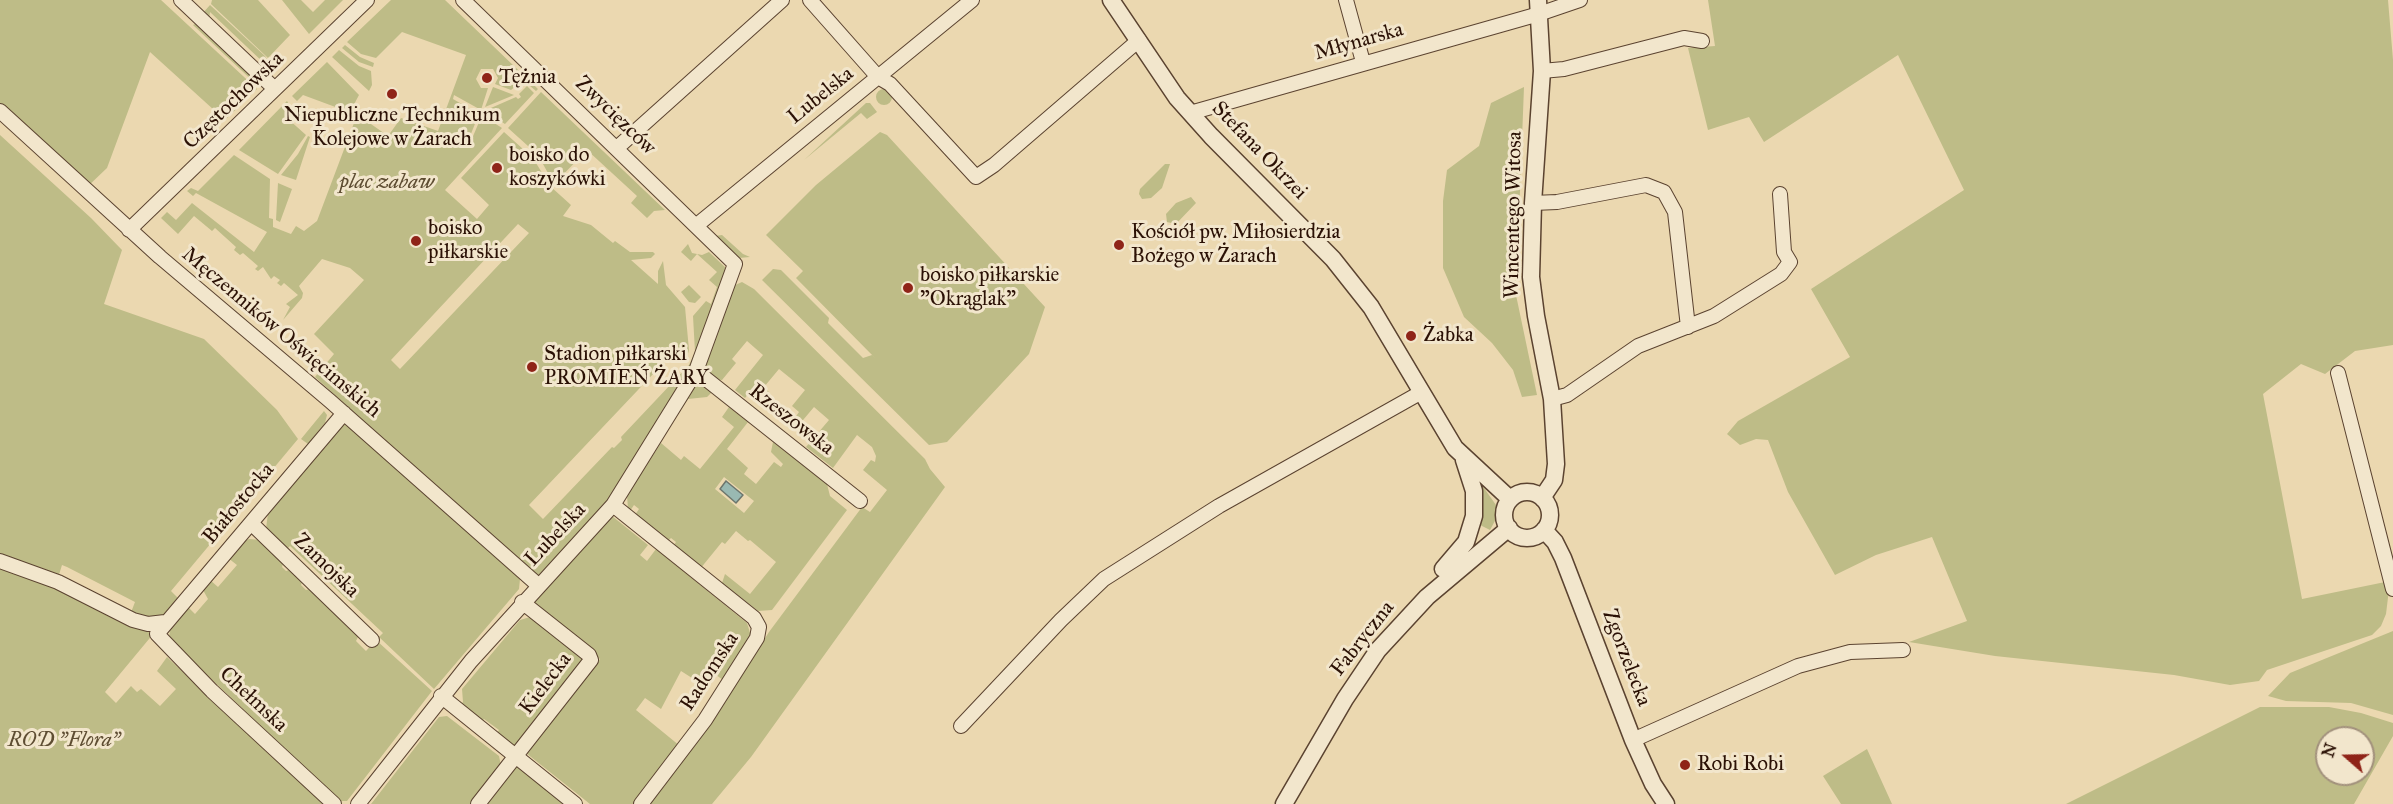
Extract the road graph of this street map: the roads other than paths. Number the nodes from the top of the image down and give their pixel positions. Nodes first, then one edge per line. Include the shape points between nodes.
1 (181, 0) edge
2 (367, 0) edge
3 (464, 0) edge
4 (782, 0) edge
5 (810, 0) edge
6 (972, 0) edge
7 (1112, 0) edge
8 (1346, 0) edge
9 (1580, 0) edge
10 (1539, 7) edge
11 (1139, 40) junction
12 (1702, 41) dead end
13 (1363, 62) junction
14 (1542, 70) junction
15 (878, 77) junction
16 (275, 89) junction
17 (0, 111) edge
18 (1190, 112) junction
19 (618, 147) junction
20 (1780, 194) dead end
21 (1533, 203) junction
22 (697, 225) junction
23 (129, 230) junction
24 (735, 264) joint
25 (1688, 327) junction
26 (696, 371) junction
27 (2338, 373) dead end
28 (1420, 393) junction
29 (1552, 399) junction
30 (344, 413) junction
31 (1462, 456) junction
32 (1542, 498) junction
33 (1510, 499) junction
34 (860, 501) dead end
35 (613, 505) junction
36 (251, 523) junction
37 (1509, 528) junction
38 (1544, 530) junction
39 (0, 561) edge
40 (538, 585) junction
41 (2393, 589) edge
42 (1423, 601) junction
43 (522, 602) junction
44 (165, 622) junction
45 (372, 640) dead end
46 (1903, 650) dead end
47 (441, 696) junction
48 (961, 726) dead end
49 (1633, 740) junction
50 (516, 756) junction
51 (334, 804) edge
52 (358, 804) edge
53 (478, 804) edge
54 (575, 804) edge
55 (641, 804) edge
56 (1284, 804) edge
57 (1666, 804) edge

1 - 16 street
2 - 16 street, Częstochowska
3 - 19 street, Zwycięzców
4 - 19 street
5 - 15 street
6 - 15 street, Lubelska
7 - 11 street, Stefana Okrzei
8 - 13 street
9 - 10 street, Młynarska
10 - 13 street, Młynarska
10 - 14 street, Wincentego Witosa
11 - 15 street via 980,177 972,176 890,84
11 - 18 street, Stefana Okrzei
12 - 14 street via 1684,38 1564,69
13 - 18 street, Młynarska
14 - 21 street, Wincentego Witosa
15 - 22 street, Lubelska
16 - 23 street, Częstochowska
17 - 23 street, Męczenników Oświęcimskich
18 - 28 street, Stefana Okrzei via 1334,259 1371,307
19 - 22 street, Zwycięzców
20 - 25 street via 1785,252 1790,262 1781,274 1714,316
21 - 25 street via 1646,185 1664,192 1675,212
21 - 29 street, Wincentego Witosa via 1531,277
22 - 24 street, Zwycięzców
23 - 30 street, Męczenników Oświęcimskich
24 - 26 street, Lubelska
25 - 29 street via 1638,346 1567,395
26 - 34 street, Rzeszowska
26 - 35 street, Lubelska
27 - 41 street
28 - 31 street, Stefana Okrzei
28 - 48 street via 1219,506 1104,579
29 - 32 street, Wincentego Witosa via 1556,464 1554,480
30 - 36 street, Białostocka
30 - 40 street, Męczenników Oświęcimskich
31 - 33 street, Stefana Okrzei
31 - 42 street via 1474,490 1471,528 1458,554 1433,581
32 - 33 street via 1522,492
32 - 38 street via 1550,511
33 - 37 street via 1504,514
35 - 40 street, Lubelska
35 - 55 street, Radomska via 754,618 759,627 757,638 705,720
36 - 44 street, Białostocka
36 - 45 street, Zamojska
37 - 38 street via 1526,538
37 - 42 street, Fabryczna
38 - 49 street, Zgorzelecka via 1555,542 1573,580
39 - 44 street via 58,582 133,620 148,624
40 - 43 street, Lubelska
42 - 56 street, Fabryczna via 1378,650
43 - 47 street, Lubelska
43 - 50 street, Kielecka via 591,660
44 - 51 street, Chełmska via 157,634 166,644
46 - 49 street via 1850,652 1798,666
47 - 50 street
47 - 52 street, Lubelska
49 - 57 street, Zgorzelecka
50 - 53 street, Kielecka
50 - 54 street

